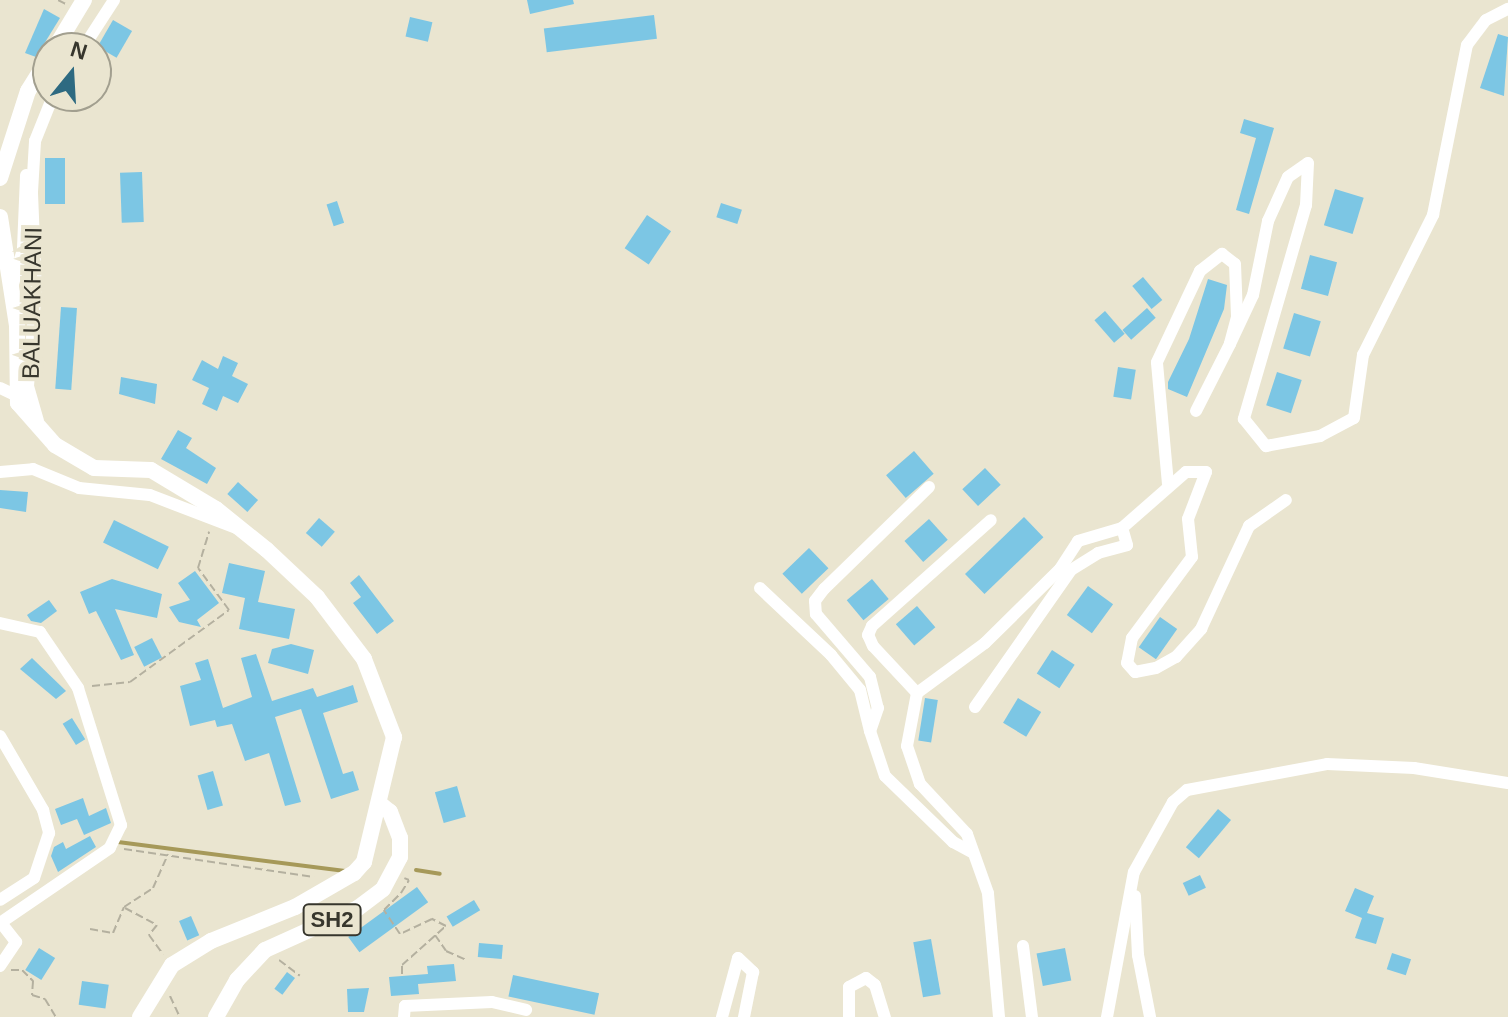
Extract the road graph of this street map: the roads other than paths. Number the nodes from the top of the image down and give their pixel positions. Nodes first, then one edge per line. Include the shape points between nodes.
1 (84, 0) edge
2 (114, 0) edge
3 (1508, 9) edge
4 (65, 32) edge
5 (93, 32) edge
6 (32, 85) edge
7 (47, 112) edge
8 (35, 141) junction
9 (0, 178) edge
10 (0, 217) edge
11 (13, 284) junction
12 (1230, 344) junction
13 (0, 388) edge
14 (17, 396) junction
15 (1196, 411) dead end
16 (39, 424) junction
17 (0, 472) edge
18 (1168, 484) junction
19 (929, 487) dead end
20 (1286, 500) dead end
21 (991, 520) dead end
22 (1122, 528) junction
23 (244, 531) junction
24 (760, 588) dead end
25 (0, 623) edge
26 (917, 693) junction
27 (975, 707) dead end
28 (870, 731) junction
29 (0, 736) edge
30 (1508, 783) edge
31 (379, 803) junction
32 (972, 852) junction
33 (1134, 872) junction
34 (0, 900) edge
35 (0, 923) edge
36 (1023, 946) dead end
37 (0, 968) edge
38 (526, 1010) dead end
39 (140, 1017) edge
40 (216, 1017) edge
41 (404, 1017) edge
42 (722, 1017) edge
43 (744, 1017) edge
44 (849, 1017) edge
45 (885, 1017) edge
46 (999, 1017) edge
47 (1032, 1017) edge
48 (1107, 1017) edge
49 (1150, 1017) edge

1 - 4 main road
2 - 5 street
3 - 12 street via 1486,20 1467,45 1433,215 1363,355 1354,418 1320,436 1266,446 1244,419 1306,205 1308,163 1288,177 1268,221 1253,295
6 - 9 main road
7 - 8 street, BALUAKHANI
8 - 11 street via 25,177 23,248
8 - 16 street, BALUAKHANI via 35,334 28,386
10 - 11 main road
11 - 14 main road
12 - 15 street
12 - 18 street via 1238,287 1235,264 1222,254 1200,271 1157,362
13 - 14 street
14 - 16 main road
16 - 23 main road, BALUAKHANI via 55,445 94,468 151,470
17 - 23 street via 33,469 79,488 150,495 212,524
18 - 20 street via 1186,472 1206,472 1188,519 1192,557 1132,638 1127,663 1135,672 1176,657 1193,638 1249,526
18 - 22 street
19 - 28 street via 815,601 816,614 870,677 878,708
21 - 26 street via 868,635
22 - 26 street via 1078,541 1060,569 985,643
22 - 27 street via 1127,545 1098,553 1071,570
23 - 31 main road, BALUAKHANI via 317,597 364,659 394,737
24 - 28 street via 860,690
25 - 35 street via 40,632 78,688 121,825 110,848
26 - 32 street via 907,746 920,784 967,834
28 - 32 street via 885,776 953,842
29 - 34 street via 43,810 49,833 34,878
30 - 33 street via 1414,768 1327,764 1187,790 1173,802
31 - 39 main road, BALUAKHANI via 368,830 364,862 354,873 172,965
31 - 40 main road, SH2 via 390,812 400,838 400,857 383,889 358,908 265,950 237,980
32 - 46 street via 988,893
33 - 48 street
33 - 49 street via 1138,955
35 - 37 street via 16,942
36 - 47 street
38 - 41 street via 492,1002 405,1006
42 - 43 street via 738,958 753,972
44 - 45 street via 849,987 866,978 875,985

